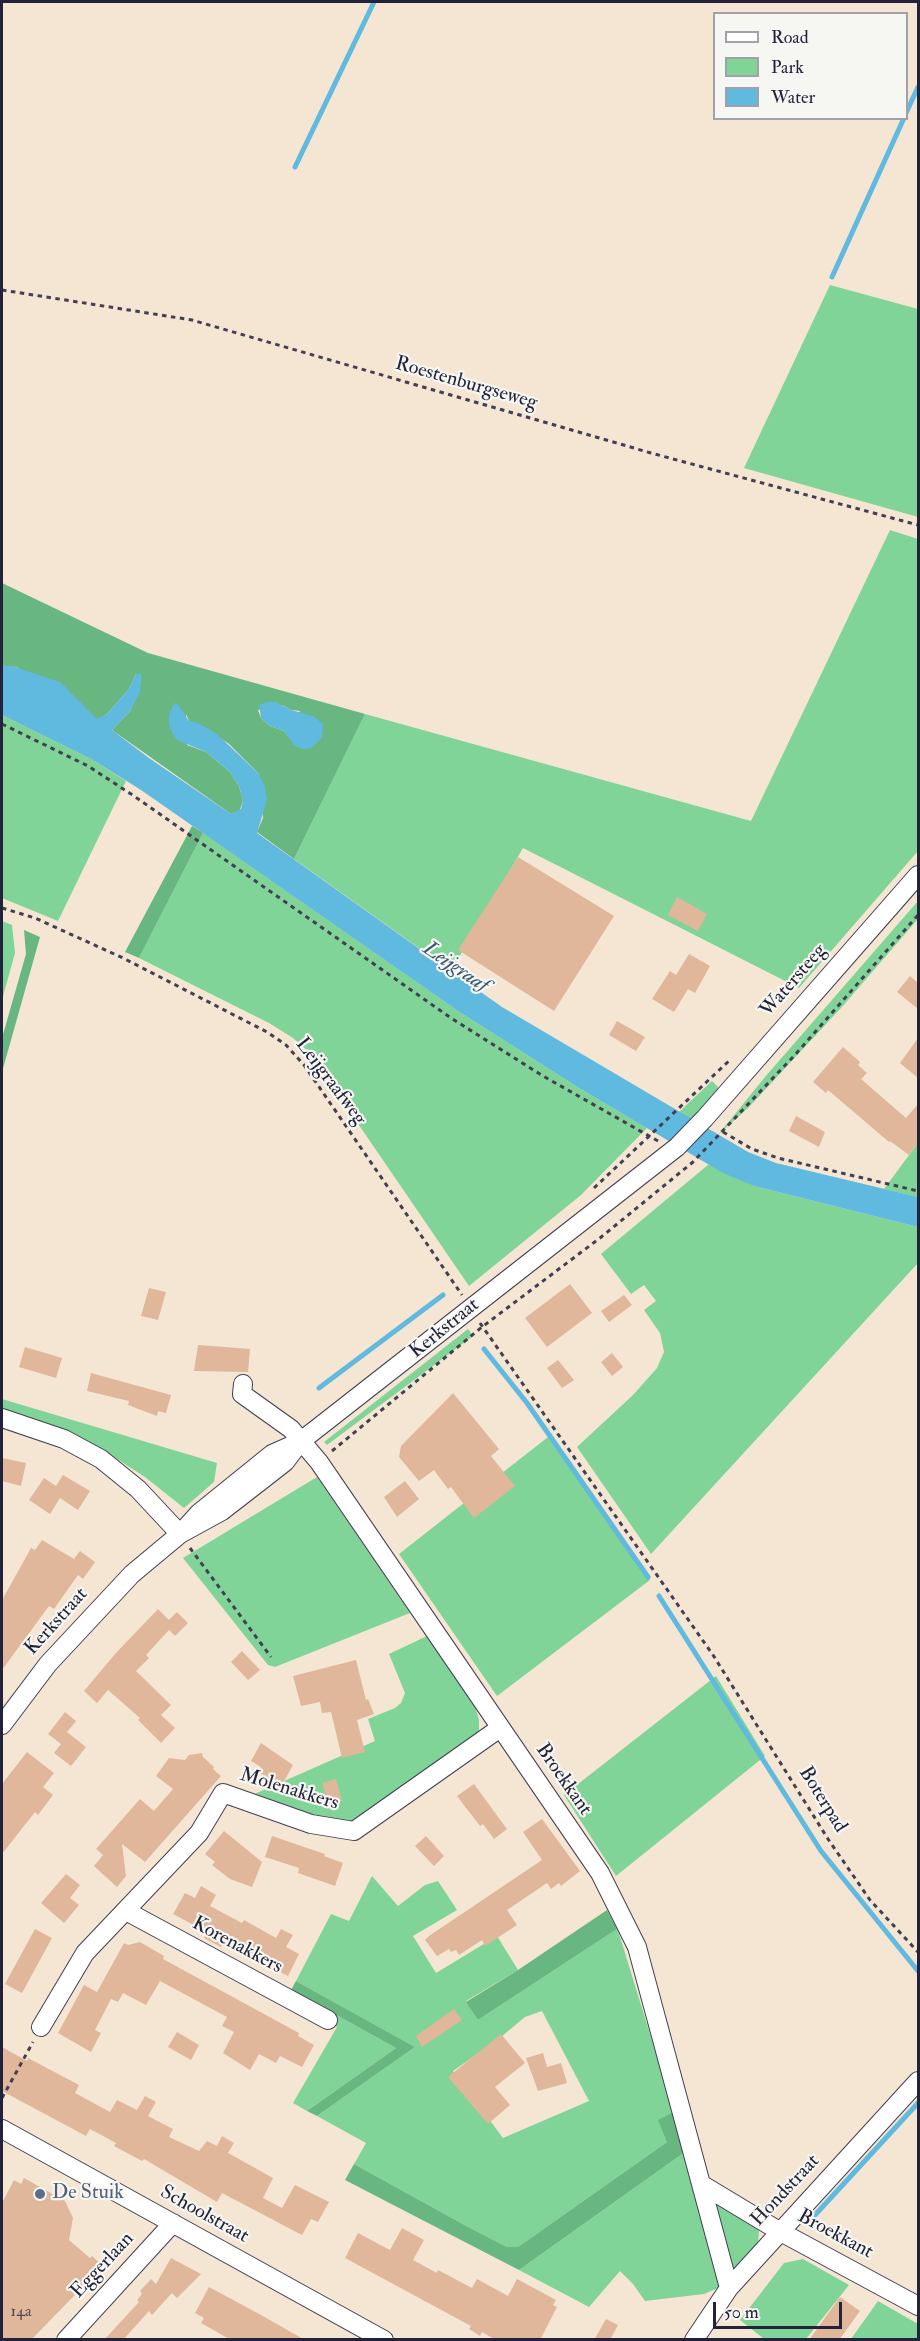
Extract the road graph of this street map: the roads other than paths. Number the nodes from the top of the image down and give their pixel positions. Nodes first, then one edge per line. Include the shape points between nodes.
1 (918, 875) edge
2 (705, 1119) joint
3 (243, 1384) dead end
4 (2, 1418) edge
5 (302, 1442) junction
6 (180, 1534) junction
7 (2, 1725) edge
8 (500, 1728) junction
9 (126, 1911) junction
10 (328, 2020) dead end
11 (41, 2027) road end
12 (918, 2081) edge
13 (2, 2129) edge
14 (701, 2184) junction
15 (173, 2223) junction
16 (779, 2231) junction
17 (729, 2288) junction
18 (918, 2306) edge
19 (66, 2340) edge
20 (384, 2340) edge
21 (694, 2340) edge

1 - 2 street, Watersteeg
2 - 5 street, Kerkstraat via 674,1149
3 - 5 street via 242,1394 284,1423
4 - 6 street via 64,1439 101,1459 138,1489
5 - 6 street, Kerkstraat via 285,1462 222,1511
5 - 8 street, Broekkant
6 - 7 street, Kerkstraat via 132,1574 48,1664
8 - 9 street, Molenakkers via 354,1831 311,1824 223,1794 199,1833
8 - 14 street, Broekkant via 600,1873 637,1947
9 - 10 street, Korenakkers
9 - 11 street, Molenakkers via 85,1953
12 - 16 street, Hondstraat
13 - 15 street, Schoolstraat
14 - 16 street, Broekkant
14 - 17 street, Broekkant
15 - 19 street, Eggerlaan
15 - 20 street, Schoolstraat
16 - 17 street, Hondstraat
16 - 18 street, Broekkant
17 - 21 street, Hondstraat

